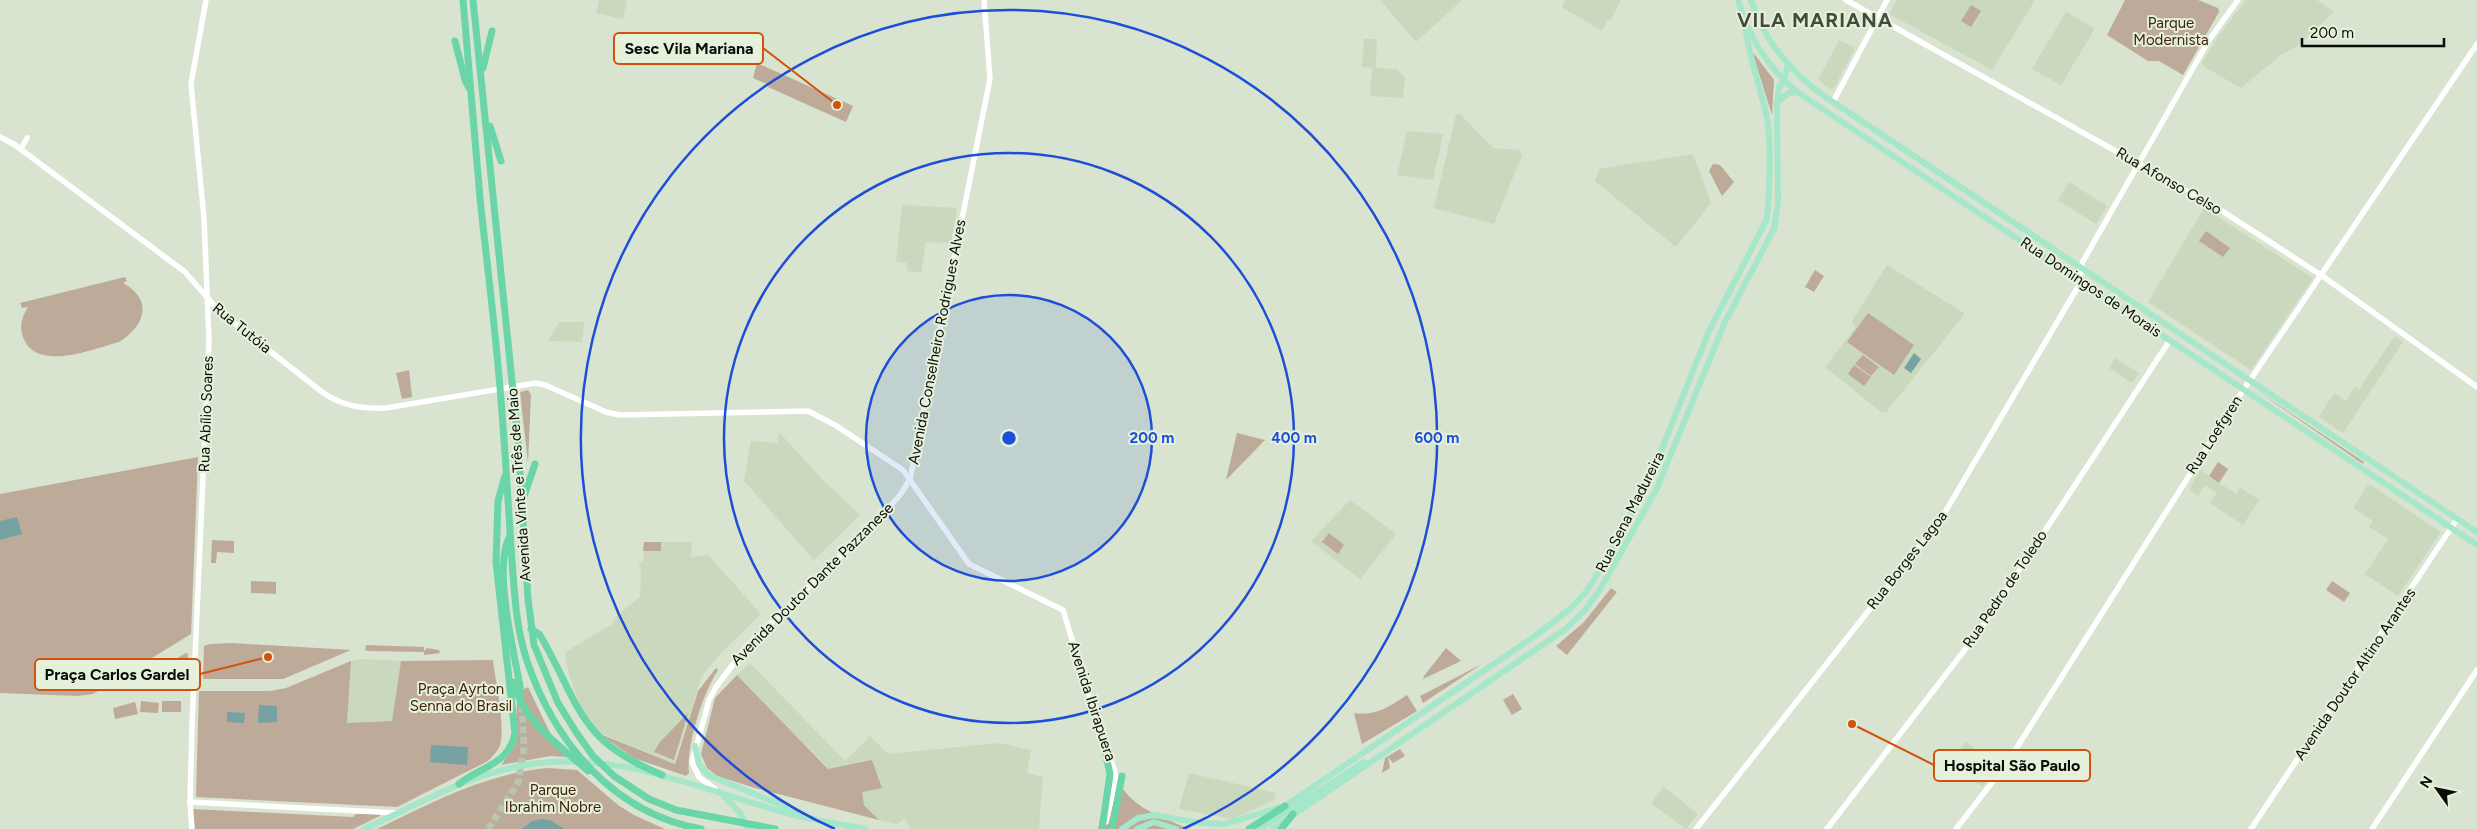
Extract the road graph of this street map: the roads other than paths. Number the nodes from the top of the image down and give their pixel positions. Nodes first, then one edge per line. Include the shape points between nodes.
1 (206, 0) edge
2 (464, 0) edge
3 (474, 0) edge
4 (984, 0) edge
5 (1738, 0) edge
6 (1751, 0) edge
7 (1846, 0) edge
8 (1887, 0) edge
9 (2238, 0) edge
10 (1878, 17) junction
11 (1745, 25) junction
12 (492, 31) dead end
13 (455, 40) dead end
14 (2477, 44) edge
15 (1788, 64) junction
16 (482, 74) junction
17 (1784, 80) junction
18 (470, 90) junction
19 (1798, 92) junction
20 (1777, 102) junction
21 (1833, 102) junction
22 (1816, 105) junction
23 (487, 119) junction
24 (0, 137) edge
25 (16, 137) dead end
26 (27, 138) dead end
27 (8, 141) junction
28 (21, 149) junction
29 (501, 161) dead end
30 (2139, 163) junction
31 (2081, 267) junction
32 (2321, 275) junction
33 (2080, 280) junction
34 (206, 297) junction
35 (2170, 340) junction
36 (2249, 380) junction
37 (2477, 387) edge
38 (2244, 389) junction
39 (535, 464) dead end
40 (506, 473) junction
41 (910, 479) junction
42 (522, 502) junction
43 (2458, 519) junction
44 (2452, 528) junction
45 (2477, 532) edge
46 (510, 536) junction
47 (2477, 545) edge
48 (1063, 610) joint
49 (531, 629) junction
50 (2477, 670) edge
51 (508, 673) junction
52 (521, 692) dead end
53 (1102, 738) junction
54 (695, 746) junction
55 (1376, 758) junction
56 (662, 775) junction
57 (1122, 776) dead end
58 (600, 778) junction
59 (459, 784) junction
60 (721, 793) junction
61 (190, 802) junction
62 (1285, 806) junction
63 (398, 813) junction
64 (1294, 814) junction
65 (816, 820) junction
66 (192, 829) edge
67 (365, 829) edge
68 (701, 829) edge
69 (748, 829) edge
70 (775, 829) edge
71 (864, 829) edge
72 (1103, 829) edge
73 (1112, 829) edge
74 (1122, 829) edge
75 (1137, 829) edge
76 (1176, 829) edge
77 (1248, 829) edge
78 (1260, 829) edge
79 (1273, 829) edge
80 (1281, 829) edge
81 (1696, 829) edge
82 (1828, 829) edge
83 (1956, 829) edge
84 (2251, 829) edge
85 (2372, 829) edge

1 - 34 street, Rua Abílio Soares via 191,91 204,218
2 - 18 highway, Avenida Vinte e Três de Maio
3 - 16 highway, Avenida Vinte e Três de Maio
4 - 41 street, Avenida Conselheiro Rodrigues Alves via 990,80
5 - 11 main road, Rua Domingos de Morais
6 - 15 main road, Rua Domingos de Morais via 1763,29
7 - 10 street, Rua Afonso Celso
8 - 10 street
9 - 30 street via 2209,40
10 - 21 street
10 - 30 street, Rua Afonso Celso
11 - 17 main road, Rua Domingos de Morais via 1760,52
11 - 62 main road, Rua Sena Madureira via 1768,120 1766,221 1715,317 1649,481 1602,567 1586,592 1562,616
12 - 16 highway
13 - 18 highway
14 - 32 street, Rua Loefgren
15 - 17 main road, Rua Sena Madureira
15 - 21 main road, Rua Domingos de Morais
16 - 23 highway, Avenida Vinte e Três de Maio
17 - 19 main road, Rua Domingos de Morais
17 - 20 main road, Rua Sena Madureira via 1779,87
18 - 40 highway, Avenida Vinte e Três de Maio
19 - 20 main road via 1789,93
19 - 22 main road, Rua Domingos de Morais
20 - 55 main road, Rua Sena Madureira via 1778,203 1774,229 1725,322 1657,488 1610,574 1585,610 1567,628
21 - 22 main road
21 - 31 main road, Rua Domingos de Morais
22 - 33 main road, Rua Domingos de Morais
23 - 29 highway
23 - 42 highway, Avenida Vinte e Três de Maio
24 - 27 street, Rua Tutóia
25 - 27 street
26 - 28 street
27 - 28 street, Rua Tutóia
28 - 34 street, Rua Tutóia via 185,272
30 - 31 street
30 - 32 street, Rua Afonso Celso via 2219,209
31 - 33 street, Rua Borges Lagoa
31 - 36 main road, Rua Domingos de Morais
32 - 36 street, Rua Loefgren
32 - 37 street, Rua Afonso Celso
33 - 35 main road, Rua Domingos de Morais
33 - 81 street, Rua Borges Lagoa via 1941,519
34 - 41 street, Rua Tutóia via 219,311 322,392 340,402 365,408 386,408 529,384 545,385 619,416 808,411 903,470
34 - 61 street, Rua Abílio Soares via 209,340
35 - 38 main road, Rua Domingos de Morais
35 - 82 street, Rua Pedro de Toledo via 1980,630
36 - 38 street, Rua Loefgren
36 - 43 main road, Rua Domingos de Morais
38 - 44 main road, Rua Domingos de Morais
38 - 83 street, Rua Loefgren via 2007,763
39 - 42 highway
40 - 46 highway, Avenida Vinte e Três de Maio
40 - 51 highway via 498,501 496,562
41 - 48 street, Avenida Conselheiro Rodrigues Alves via 969,564
41 - 54 street, Avenida Doutor Dante Pazzanese via 878,520 736,658 709,700
42 - 49 highway, Avenida Vinte e Três de Maio
43 - 44 street, Avenida Doutor Altino Arantes
43 - 45 main road, Rua Domingos de Morais
44 - 47 main road, Rua Domingos de Morais
44 - 84 street, Avenida Doutor Altino Arantes
46 - 52 highway via 504,560 505,604
46 - 58 highway, Avenida Vinte e Três de Maio via 515,608 527,661 555,723
48 - 53 street, Avenida Ibirapuera
49 - 56 highway via 540,635 575,705 598,738 630,761
49 - 70 highway, Avenida Vinte e Três de Maio via 534,645 558,703 583,744 614,776 649,799 676,810
50 - 85 street
51 - 58 highway via 527,714 582,766
51 - 59 highway via 515,724 511,747 494,764
53 - 72 highway via 1110,782
53 - 72 street, Avenida Ibirapuera via 1116,780
54 - 60 street, Avenida Doutor Dante Pazzanese via 694,771 704,783
54 - 65 main road via 699,764 708,776
55 - 64 main road, Rua Sena Madureira
55 - 78 main road via 1354,767
56 - 59 main road via 606,764 550,762 497,771
56 - 60 main road
57 - 73 highway
58 - 68 highway, Avenida Vinte e Três de Maio via 642,810
59 - 63 main road
60 - 65 main road
60 - 69 main road via 736,807
61 - 63 street
61 - 66 street, Rua Abílio Soares
62 - 74 main road, Rua Sena Madureira via 1225,824 1200,824 1148,816
62 - 77 highway
63 - 67 main road
64 - 79 main road, Rua Sena Madureira
64 - 80 highway
65 - 71 main road
75 - 76 main road via 1154,822

